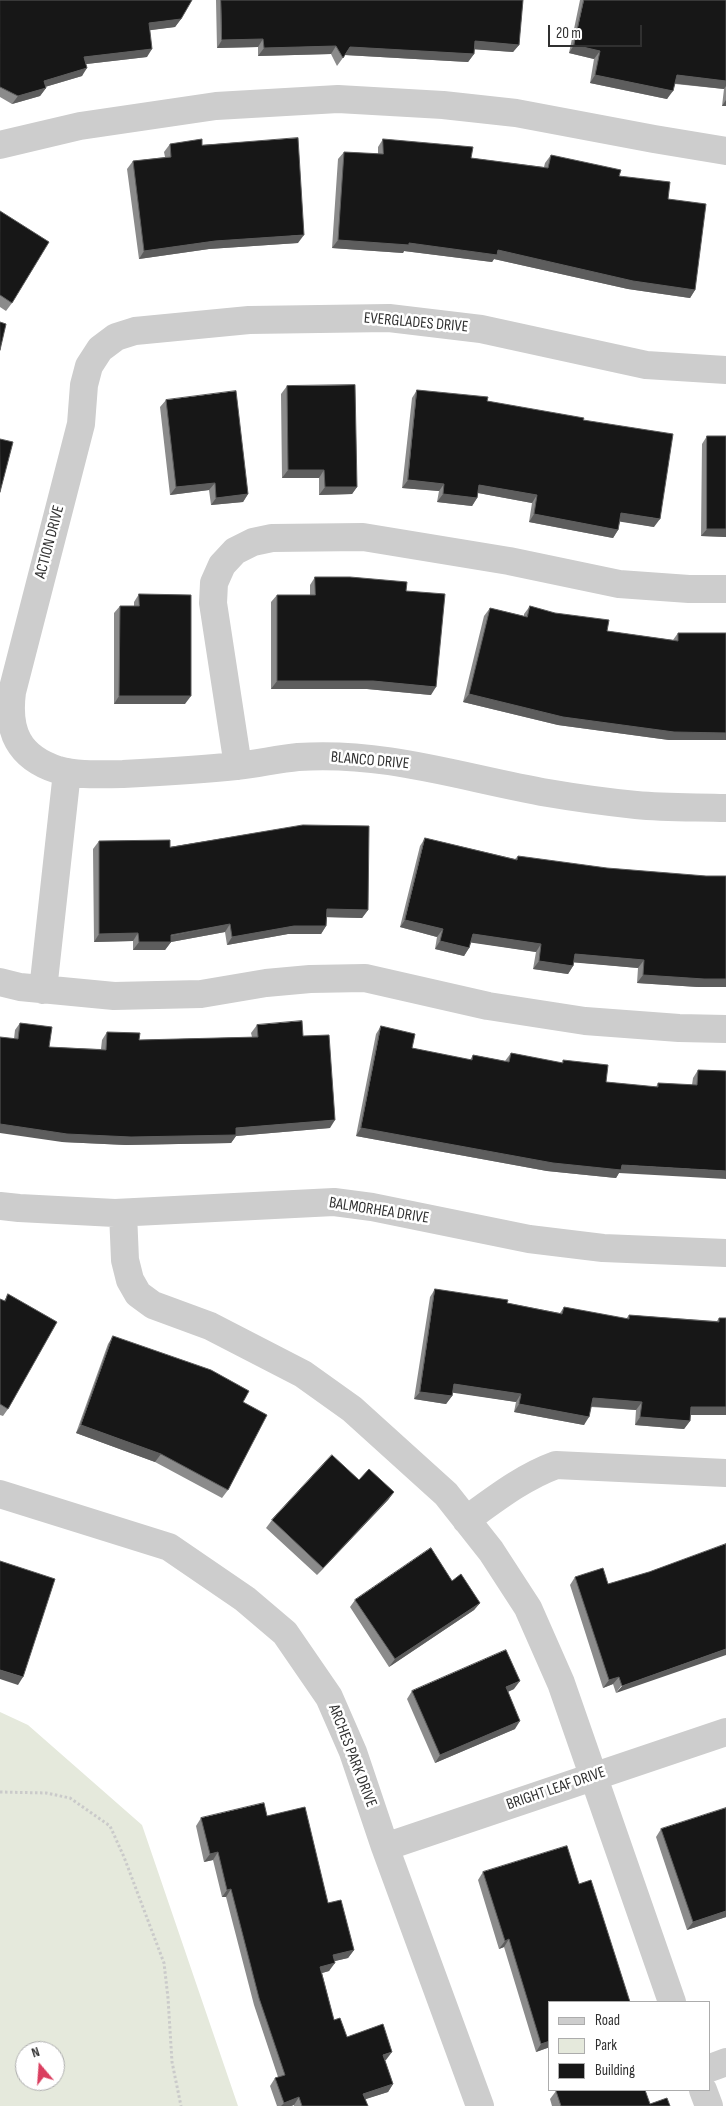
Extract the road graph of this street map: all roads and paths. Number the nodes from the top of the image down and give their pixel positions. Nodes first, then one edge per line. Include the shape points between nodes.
1 (0, 145) edge
2 (726, 151) edge
3 (106, 345) joint
4 (726, 370) edge
5 (726, 589) edge
6 (20, 743) joint
7 (238, 766) junction
8 (67, 772) junction
9 (726, 808) edge
10 (0, 982) edge
11 (43, 990) junction
12 (726, 1029) edge
13 (0, 1206) edge
14 (123, 1213) junction
15 (726, 1254) edge
16 (726, 1474) edge
17 (0, 1494) edge
18 (466, 1520) junction
19 (726, 1732) edge
20 (594, 1777) junction
21 (0, 1792) edge
22 (385, 1847) junction
23 (672, 2001) edge
24 (726, 2062) edge
25 (711, 2068) edge
26 (703, 2091) edge
27 (181, 2106) edge
28 (480, 2106) edge
29 (708, 2106) edge

1 - 2 street via 80,126 216,106 338,99 516,113
3 - 4 street, EVERGLADES DRIVE via 116,337 135,331 316,318 389,318 480,329 646,365
3 - 6 street, ACTION DRIVE via 89,366 81,424 12,692 9,712 13,732
5 - 7 street via 619,584 509,561 364,537 272,538 253,542 235,551 222,566 214,584 213,603
6 - 8 street, BLANCO DRIVE via 40,763
7 - 8 street, BLANCO DRIVE via 156,772
7 - 9 street, BLANCO DRIVE via 297,757 353,756 415,764 548,793 638,806
8 - 11 street
10 - 11 street
11 - 12 street via 114,996 201,994 283,981 365,978 488,1006 585,1021
13 - 14 street, BALMORHEA DRIVE
14 - 15 street, BALMORHEA DRIVE via 334,1202 538,1240 603,1248
14 - 18 street via 125,1260 138,1294 153,1305 210,1326 304,1374 388,1440 446,1494
16 - 18 street via 556,1464 510,1488
17 - 22 street, ARCHES PARK DRIVE via 169,1547 246,1599 285,1633 329,1697 354,1752
18 - 20 street via 491,1550 528,1608 561,1683
19 - 20 street, BRIGHT LEAF DRIVE
20 - 22 street, BRIGHT LEAF DRIVE
20 - 23 street
21 - 27 path via 46,1793 70,1798 110,1826 164,1964 172,2062
22 - 28 street, ARCHES PARK DRIVE
24 - 25 street
26 - 29 street

